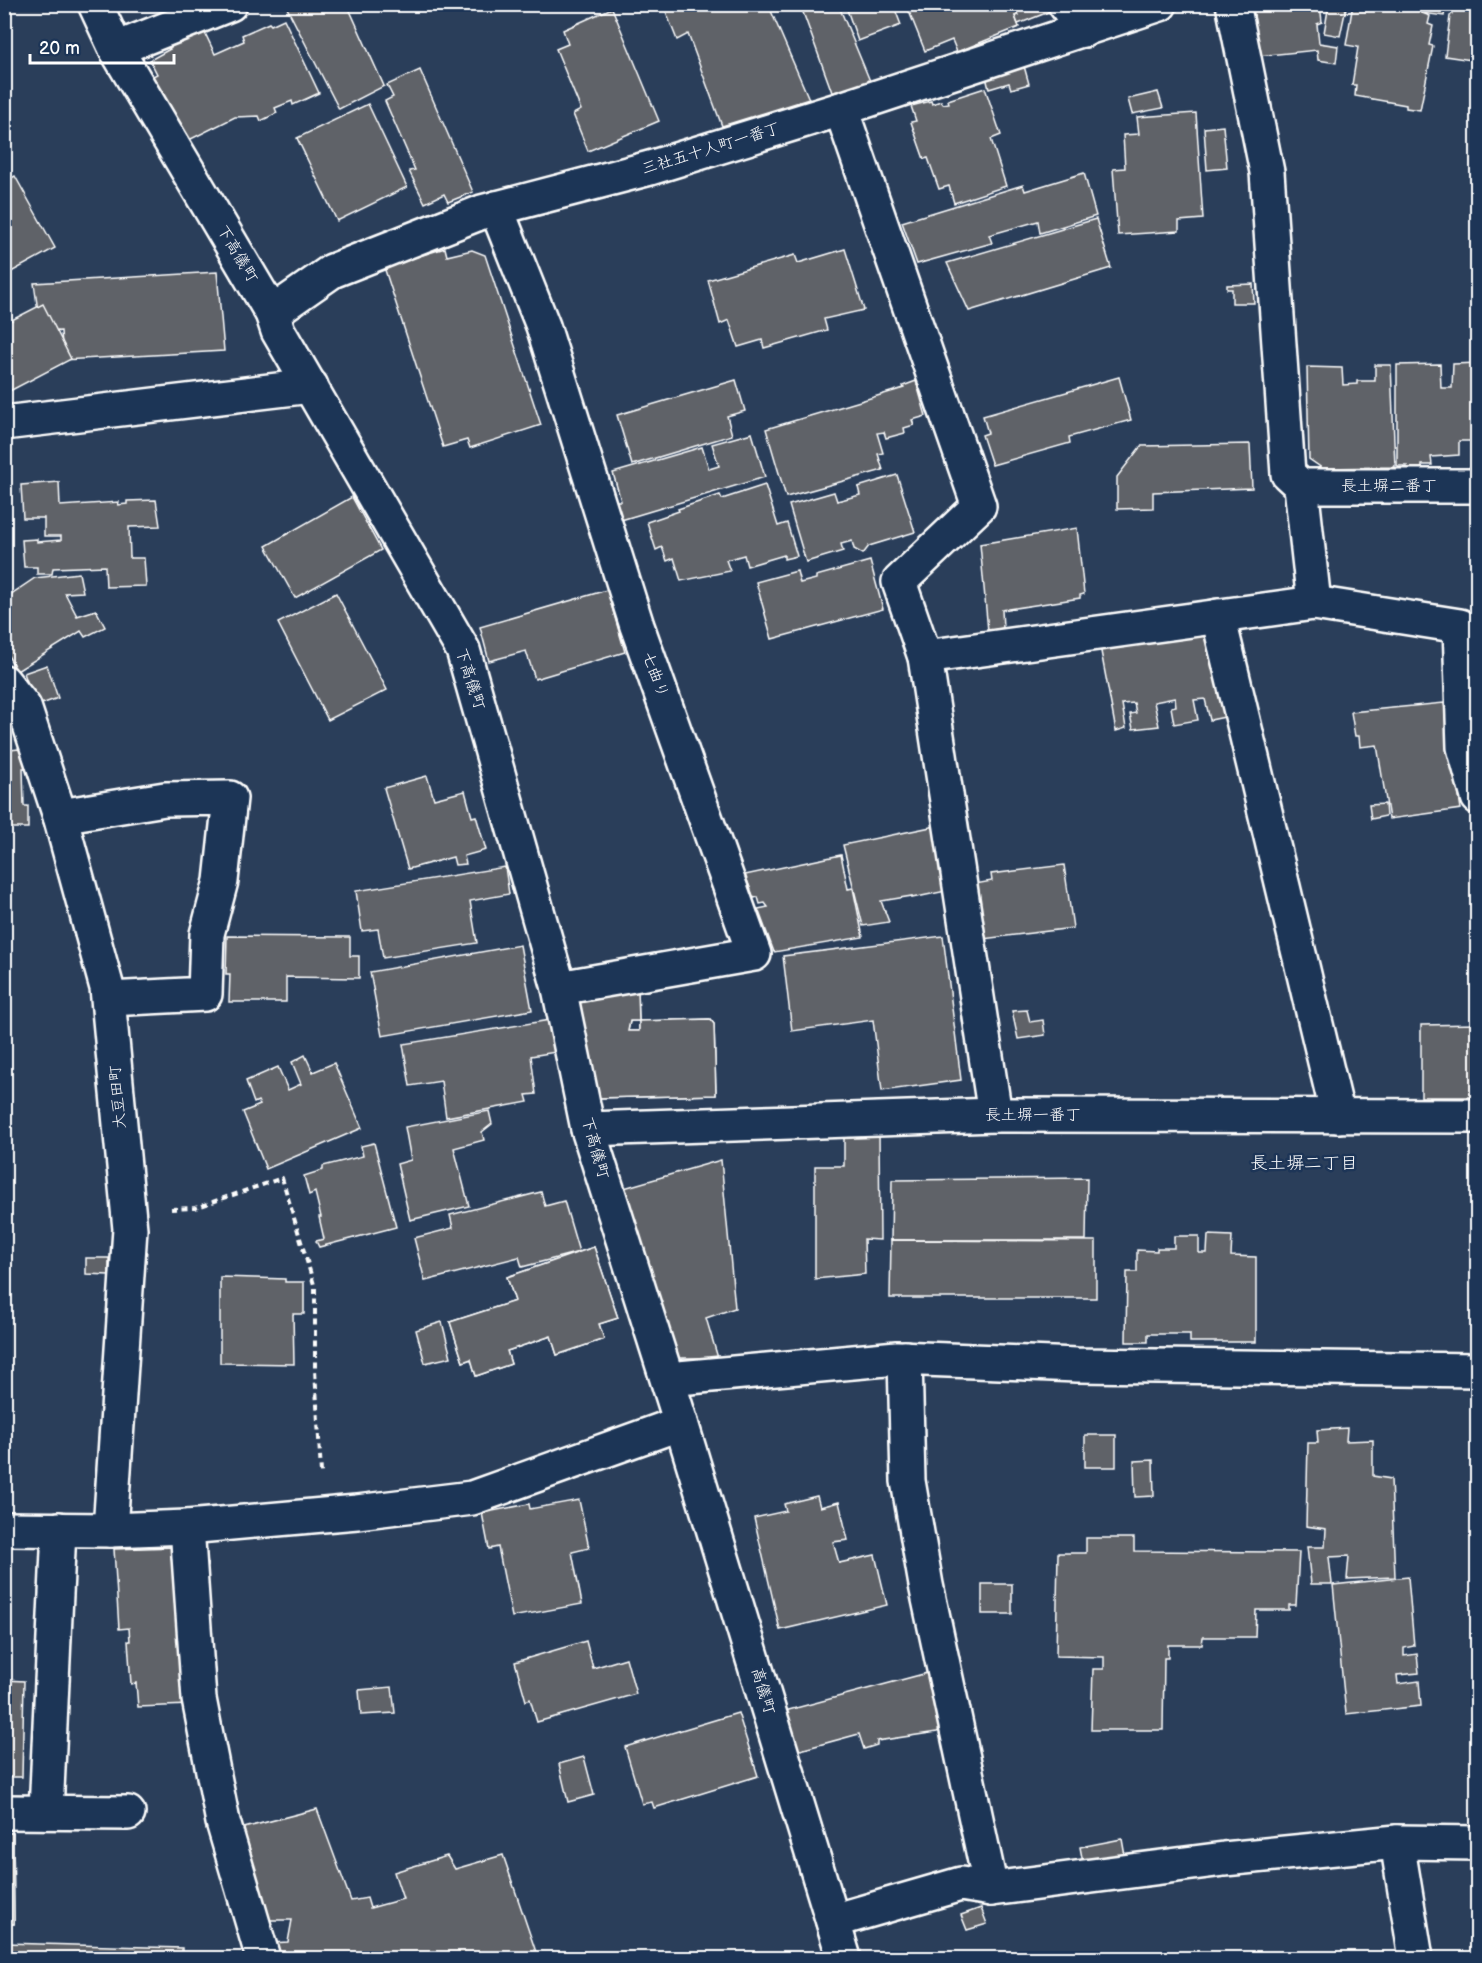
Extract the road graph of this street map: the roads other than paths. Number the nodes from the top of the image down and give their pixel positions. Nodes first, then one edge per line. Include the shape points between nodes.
1 (95, 4) edge
2 (230, 4) edge
3 (1065, 4) edge
4 (1160, 4) edge
5 (1233, 4) edge
6 (1084, 30) junction
7 (116, 49) junction
8 (841, 109) junction
9 (496, 208) junction
10 (272, 313) junction
11 (311, 386) junction
12 (4, 423) edge
13 (1301, 486) junction
14 (1478, 486) edge
15 (1314, 603) junction
16 (1218, 616) junction
17 (925, 657) junction
18 (14, 694) edge
19 (1478, 797) edge
20 (60, 816) junction
21 (559, 988) junction
22 (108, 999) junction
23 (995, 1115) junction
24 (1338, 1116) junction
25 (1478, 1116) edge
26 (588, 1129) junction
27 (905, 1358) junction
28 (1478, 1370) edge
29 (668, 1379) junction
30 (681, 1423) junction
31 (187, 1527) junction
32 (4, 1528) edge
33 (59, 1529) junction
34 (110, 1530) junction
35 (4, 1812) edge
36 (46, 1812) junction
37 (128, 1813) dead end
38 (1397, 1842) junction
39 (1478, 1843) edge
40 (990, 1889) junction
41 (833, 1921) junction
42 (262, 1959) edge
43 (844, 1959) edge
44 (1416, 1959) edge

1 - 7 street, 下高儀町
2 - 7 street
3 - 6 street
4 - 6 street, 三社五十人町一番丁
5 - 13 street via 1267,172 1288,474
6 - 8 street, 三社五十人町一番丁
7 - 10 street, 下高儀町
8 - 9 street, 三社五十人町一番丁 via 650,168
8 - 17 street via 979,506 899,582
9 - 10 street, 三社五十人町一番丁 via 332,271
9 - 21 street, 七曲り via 543,326 638,626 754,954
10 - 11 street, 下高儀町 via 278,331
11 - 12 street
11 - 21 street, 下高儀町 via 463,650
13 - 14 street, 長土塀二番丁
13 - 15 street
15 - 16 street
15 - 19 street via 1460,626 1464,747
16 - 17 street
16 - 24 street
17 - 23 street
18 - 20 street, 大豆田町
20 - 22 street, 大豆田町
20 - 22 street via 165,799 230,798 221,881 207,934 205,994
21 - 26 street, 下高儀町
22 - 34 street, 大豆田町 via 130,1228
23 - 24 street, 長土塀一番丁
23 - 26 street, 長土塀一番丁
24 - 25 street, 長土塀一番丁
26 - 29 street, 下高儀町
27 - 28 street via 1077,1365
27 - 29 street
27 - 40 street via 908,1481
29 - 30 street, 下高儀町
30 - 31 street via 472,1498
30 - 41 street, 高儀町
31 - 34 street
31 - 42 street via 199,1699 223,1822
32 - 33 street
33 - 34 street
33 - 36 street
35 - 36 street
36 - 37 street
38 - 39 street
38 - 40 street
38 - 44 street
40 - 41 street via 961,1884
41 - 43 street, 高儀町

